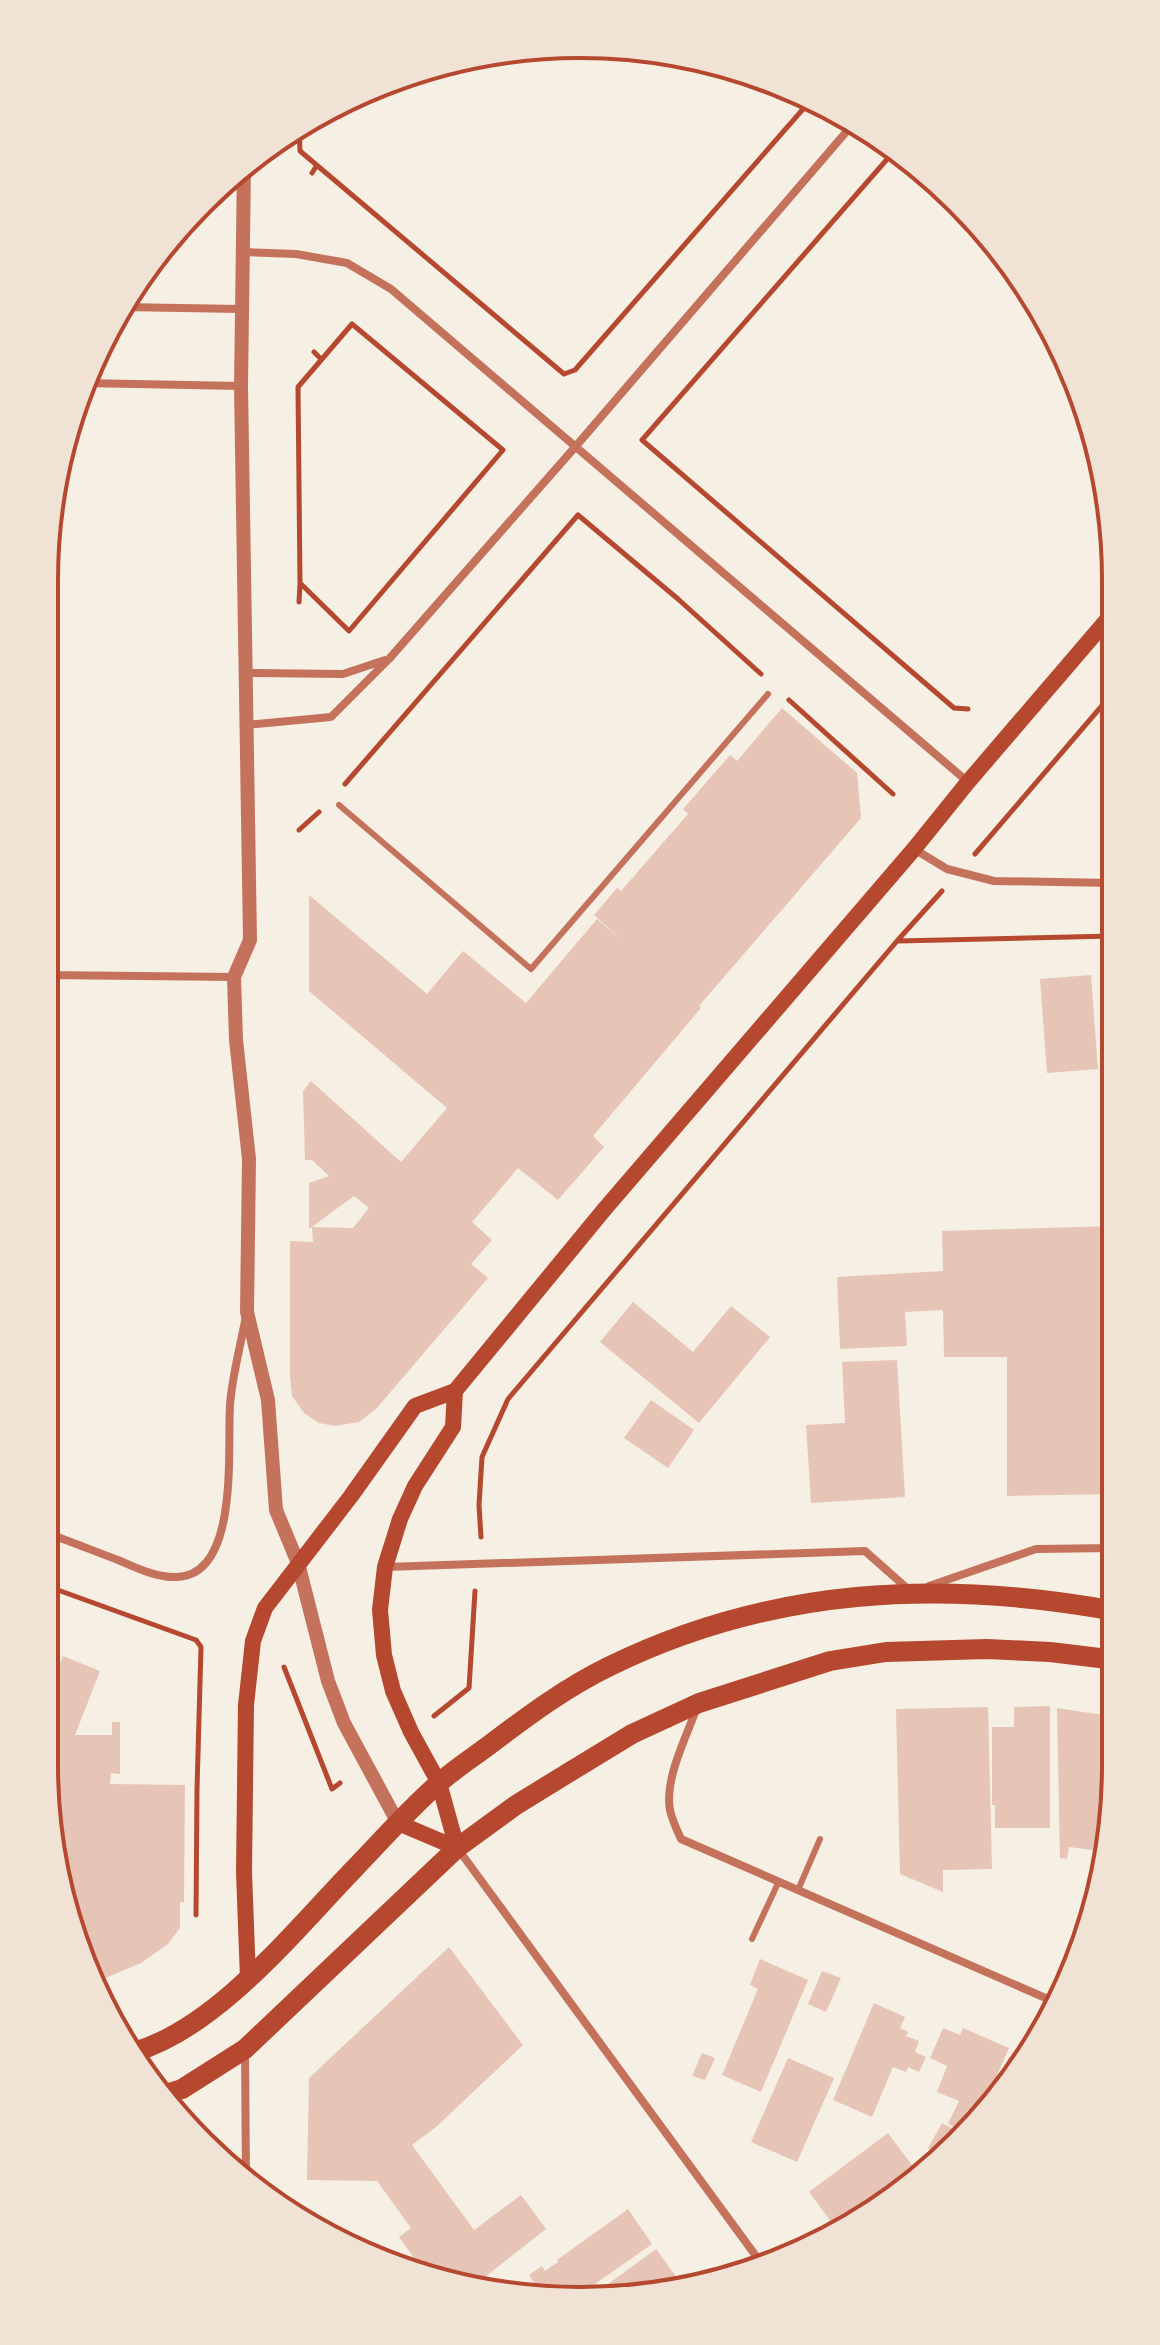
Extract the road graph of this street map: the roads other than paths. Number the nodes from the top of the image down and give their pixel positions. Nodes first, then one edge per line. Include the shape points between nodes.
1 (847, 131) edge
2 (244, 182) edge
3 (242, 252) junction
4 (135, 307) edge
5 (241, 309) junction
6 (97, 383) edge
7 (241, 386) junction
8 (576, 446) junction
9 (1102, 626) edge
10 (389, 659) junction
11 (246, 673) junction
12 (768, 694) dead end
13 (246, 725) junction
14 (968, 782) junction
15 (339, 805) dead end
16 (914, 849) junction
17 (1102, 883) edge
18 (58, 975) edge
19 (234, 977) junction
20 (247, 1312) junction
21 (455, 1391) junction
22 (58, 1537) edge
23 (1102, 1548) edge
24 (298, 1563) junction
25 (385, 1567) junction
26 (911, 1592) junction
27 (1102, 1609) edge
28 (1102, 1658) edge
29 (699, 1703) junction
30 (439, 1783) junction
31 (398, 1823) junction
32 (820, 1839) dead end
33 (457, 1848) junction
34 (779, 1881) junction
35 (798, 1890) junction
36 (752, 1939) dead end
37 (248, 1979) junction
38 (1047, 1998) edge
39 (143, 2049) edge
40 (245, 2049) junction
41 (173, 2092) edge
42 (246, 2165) edge
43 (756, 2256) edge

1 - 8 street
2 - 3 street
3 - 5 street
3 - 8 street via 347,263 380,282
4 - 5 street
5 - 7 street
6 - 7 street
7 - 11 street
8 - 10 street
8 - 14 street
9 - 14 main road
10 - 11 street via 343,674
10 - 13 street via 331,717
11 - 13 street
12 - 15 lane via 531,969
13 - 19 street via 250,940
14 - 16 main road
16 - 17 street via 947,869 994,881
16 - 21 main road
18 - 19 street
19 - 20 street via 249,1159
20 - 22 street via 230,1402 226,1510 208,1562 193,1574 153,1574
20 - 24 street via 268,1400 276,1510
21 - 24 main road via 415,1406
21 - 25 main road via 453,1427 415,1486
23 - 26 street via 1036,1549
24 - 31 street via 328,1681 351,1737
24 - 37 main road via 265,1608 249,1663 244,1858
25 - 26 street via 865,1551
25 - 30 main road via 380,1610 384,1655 393,1691
26 - 27 main road via 1053,1600
26 - 30 main road via 810,1602 739,1616 647,1649 539,1708
28 - 29 main road via 987,1649 886,1652 830,1661
29 - 33 main road via 632,1734
29 - 34 street via 669,1792 681,1839
30 - 31 main road
30 - 33 main road
31 - 33 main road
31 - 37 main road
32 - 35 lane
33 - 40 main road
33 - 43 street
34 - 35 street
34 - 36 lane
35 - 38 street
37 - 39 main road via 203,2017
40 - 41 main road
40 - 42 street

